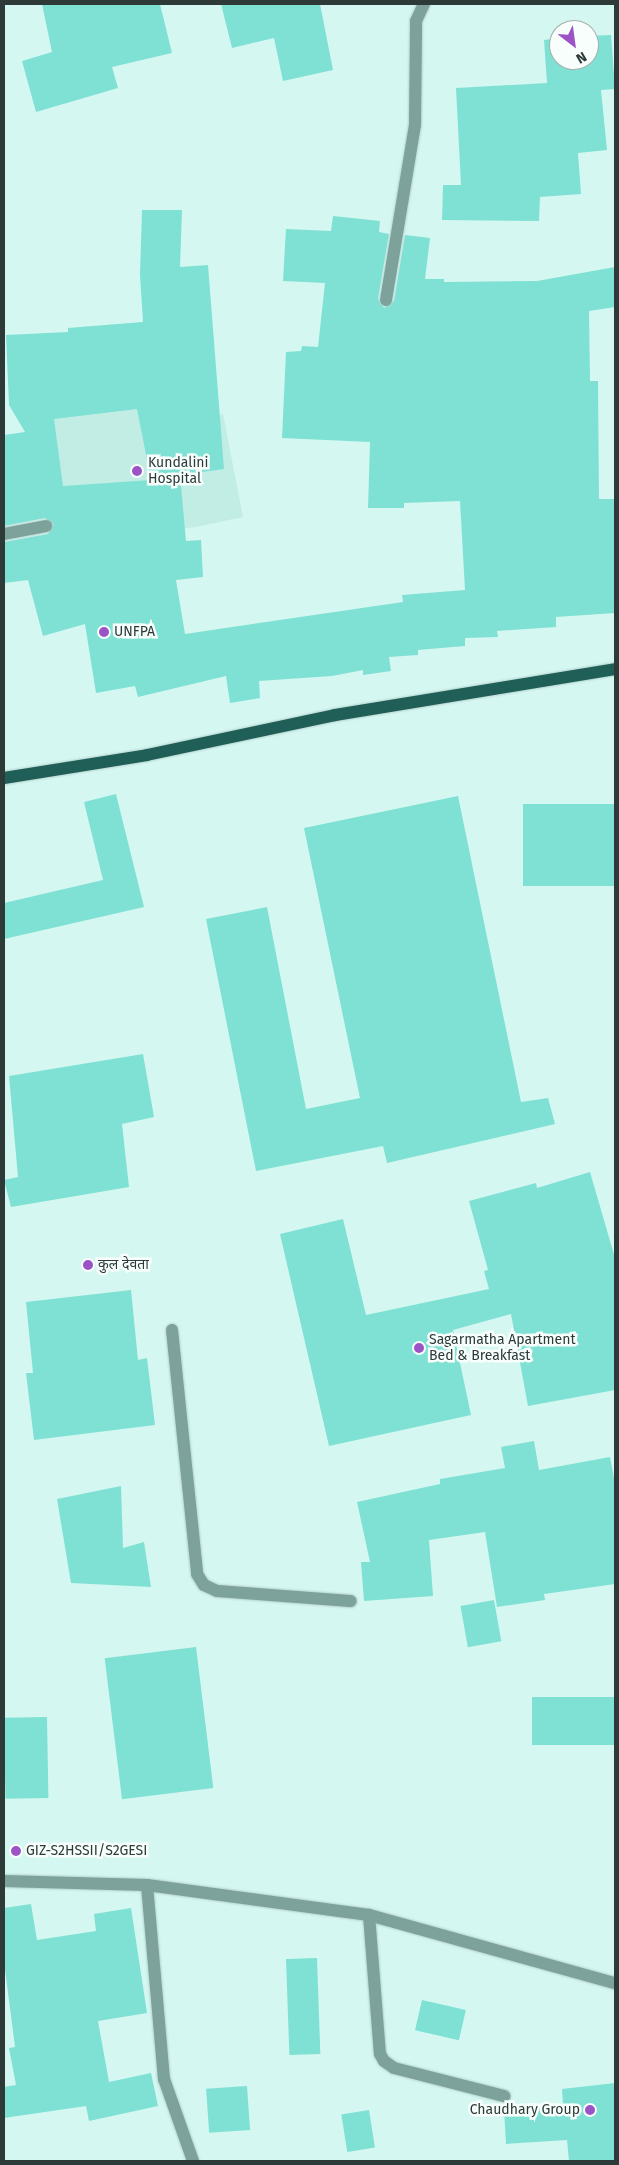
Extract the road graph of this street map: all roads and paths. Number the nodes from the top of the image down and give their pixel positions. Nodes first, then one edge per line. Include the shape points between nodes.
1 (424, 4) edge
2 (386, 300) dead end
3 (46, 526) dead end
4 (4, 534) edge
5 (615, 669) edge
6 (4, 778) edge
7 (172, 1330) dead end
8 (351, 1601) dead end
9 (4, 1881) edge
10 (147, 1886) junction
11 (369, 1916) junction
12 (615, 1982) edge
13 (504, 2096) dead end
14 (193, 2161) edge

1 - 2 street via 416,21 415,125
3 - 4 street
5 - 6 main road via 335,715 147,755
7 - 8 street via 197,1574 204,1585 217,1591
9 - 10 street
10 - 11 street
10 - 14 street via 164,2079
11 - 12 street
11 - 13 street via 380,2054 384,2062 394,2068

